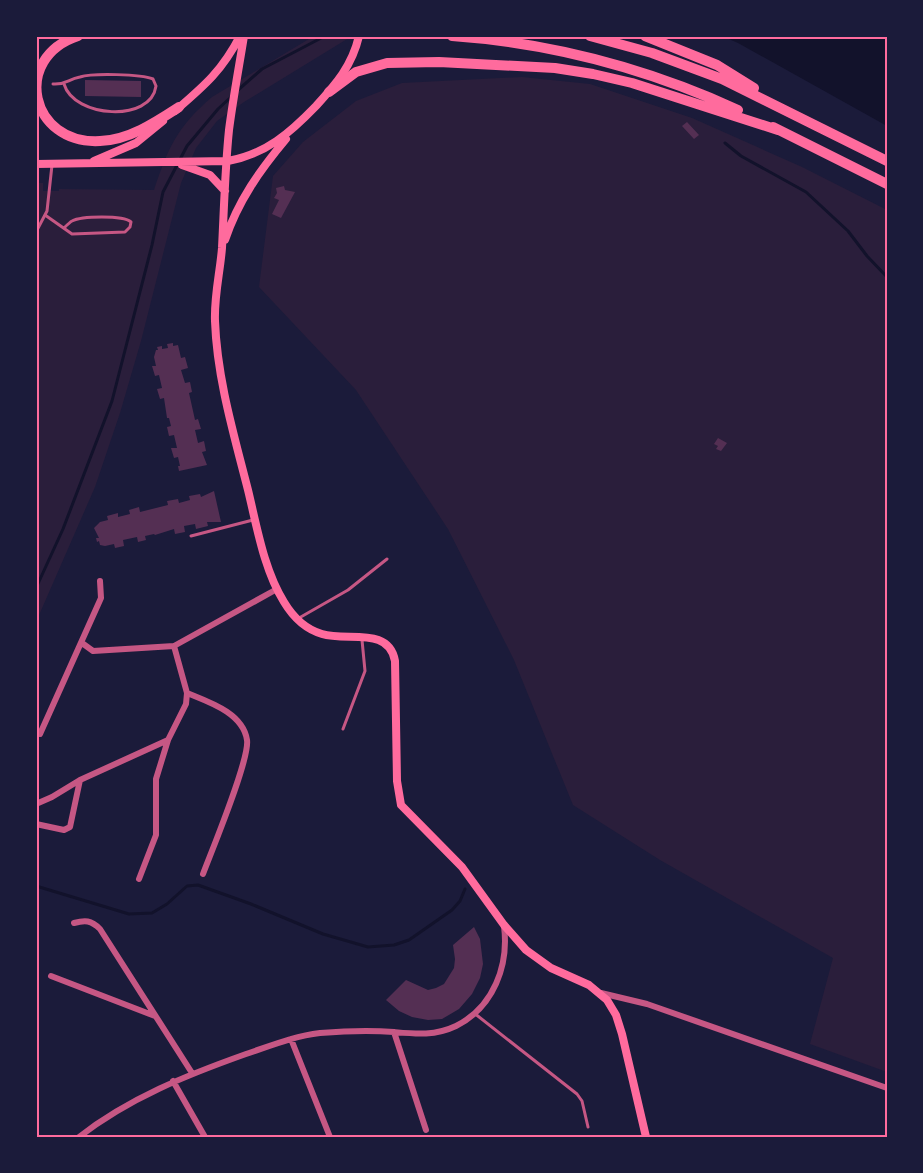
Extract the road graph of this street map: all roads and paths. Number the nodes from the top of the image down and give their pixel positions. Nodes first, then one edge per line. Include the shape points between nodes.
1 (78, 36) edge
2 (242, 36) edge
3 (359, 36) edge
4 (452, 36) edge
5 (590, 36) edge
6 (645, 36) edge
7 (53, 84) dead end
8 (64, 84) junction
9 (328, 92) junction
10 (179, 107) junction
11 (789, 111) junction
12 (294, 129) junction
13 (778, 130) junction
14 (228, 161) junction
15 (887, 161) edge
16 (173, 162) junction
17 (42, 163) edge
18 (88, 163) junction
19 (887, 183) edge
20 (225, 191) junction
21 (45, 215) junction
22 (64, 228) junction
23 (36, 232) edge
24 (221, 252) junction
25 (255, 519) junction
26 (191, 536) dead end
27 (387, 559) dead end
28 (100, 581) dead end
29 (277, 590) junction
30 (297, 619) junction
31 (362, 638) junction
32 (82, 644) junction
33 (174, 646) junction
34 (187, 693) junction
35 (343, 729) dead end
36 (40, 734) dead end
37 (168, 740) junction
38 (80, 780) junction
39 (36, 804) edge
40 (36, 824) edge
41 (203, 874) dead end
42 (139, 879) dead end
43 (74, 923) dead end
44 (504, 925) junction
45 (520, 944) junction
46 (506, 947) junction
47 (51, 976) dead end
48 (601, 993) junction
49 (474, 1014) junction
50 (155, 1016) junction
51 (394, 1032) junction
52 (291, 1038) junction
53 (192, 1073) junction
54 (173, 1081) junction
55 (887, 1088) edge
56 (588, 1127) dead end
57 (426, 1130) dead end
58 (79, 1137) edge
59 (205, 1137) edge
60 (330, 1137) edge
61 (646, 1137) edge

1 - 10 highway via 59,44 49,54 37,78 39,105 59,131 82,140 108,141 135,132
2 - 10 main road via 214,77
2 - 14 main road
3 - 9 main road via 343,76
4 - 13 highway via 540,46 628,67 701,93
5 - 11 highway via 687,64
6 - 11 highway via 717,65
7 - 8 lane
8 - 8 lane via 76,102 106,112 141,106 153,96 156,86 153,79 140,76 84,76
9 - 12 main road
9 - 13 highway via 356,72 387,63 555,68 632,83
10 - 18 main road via 136,143
11 - 15 highway
12 - 14 main road via 258,151
12 - 24 main road via 250,186
13 - 19 highway
14 - 16 main road
14 - 20 main road
16 - 18 main road
16 - 20 main road via 210,175
17 - 18 main road
17 - 21 lane
20 - 24 main road
21 - 22 lane
21 - 23 lane
22 - 22 lane via 74,220 85,219 119,218 131,222 125,232 72,234
24 - 25 main road via 215,306 218,355
25 - 26 lane
25 - 29 main road
27 - 30 lane via 348,590
28 - 32 street via 101,598
29 - 30 main road
29 - 33 street
30 - 31 main road via 321,633
31 - 35 lane via 365,671
31 - 44 main road via 384,641 394,657 397,790 401,805 462,867
32 - 33 street via 93,651
32 - 36 street
33 - 34 street
34 - 37 street via 186,704
34 - 41 street via 230,714 247,741 237,783
37 - 38 street
37 - 42 street via 156,778 156,836
38 - 39 street
38 - 40 street via 70,827 64,830
43 - 50 street via 93,922 100,929
44 - 45 main road
44 - 46 street
45 - 46 street
45 - 48 main road via 551,968
46 - 49 street via 494,989
47 - 50 street
48 - 55 street via 647,1004
48 - 61 main road via 618,1022
49 - 51 street via 437,1033
49 - 56 lane via 577,1094
50 - 53 street
51 - 52 street via 321,1033
51 - 57 street
52 - 53 street
52 - 60 street
53 - 54 street
54 - 58 street via 100,1120
54 - 59 street

